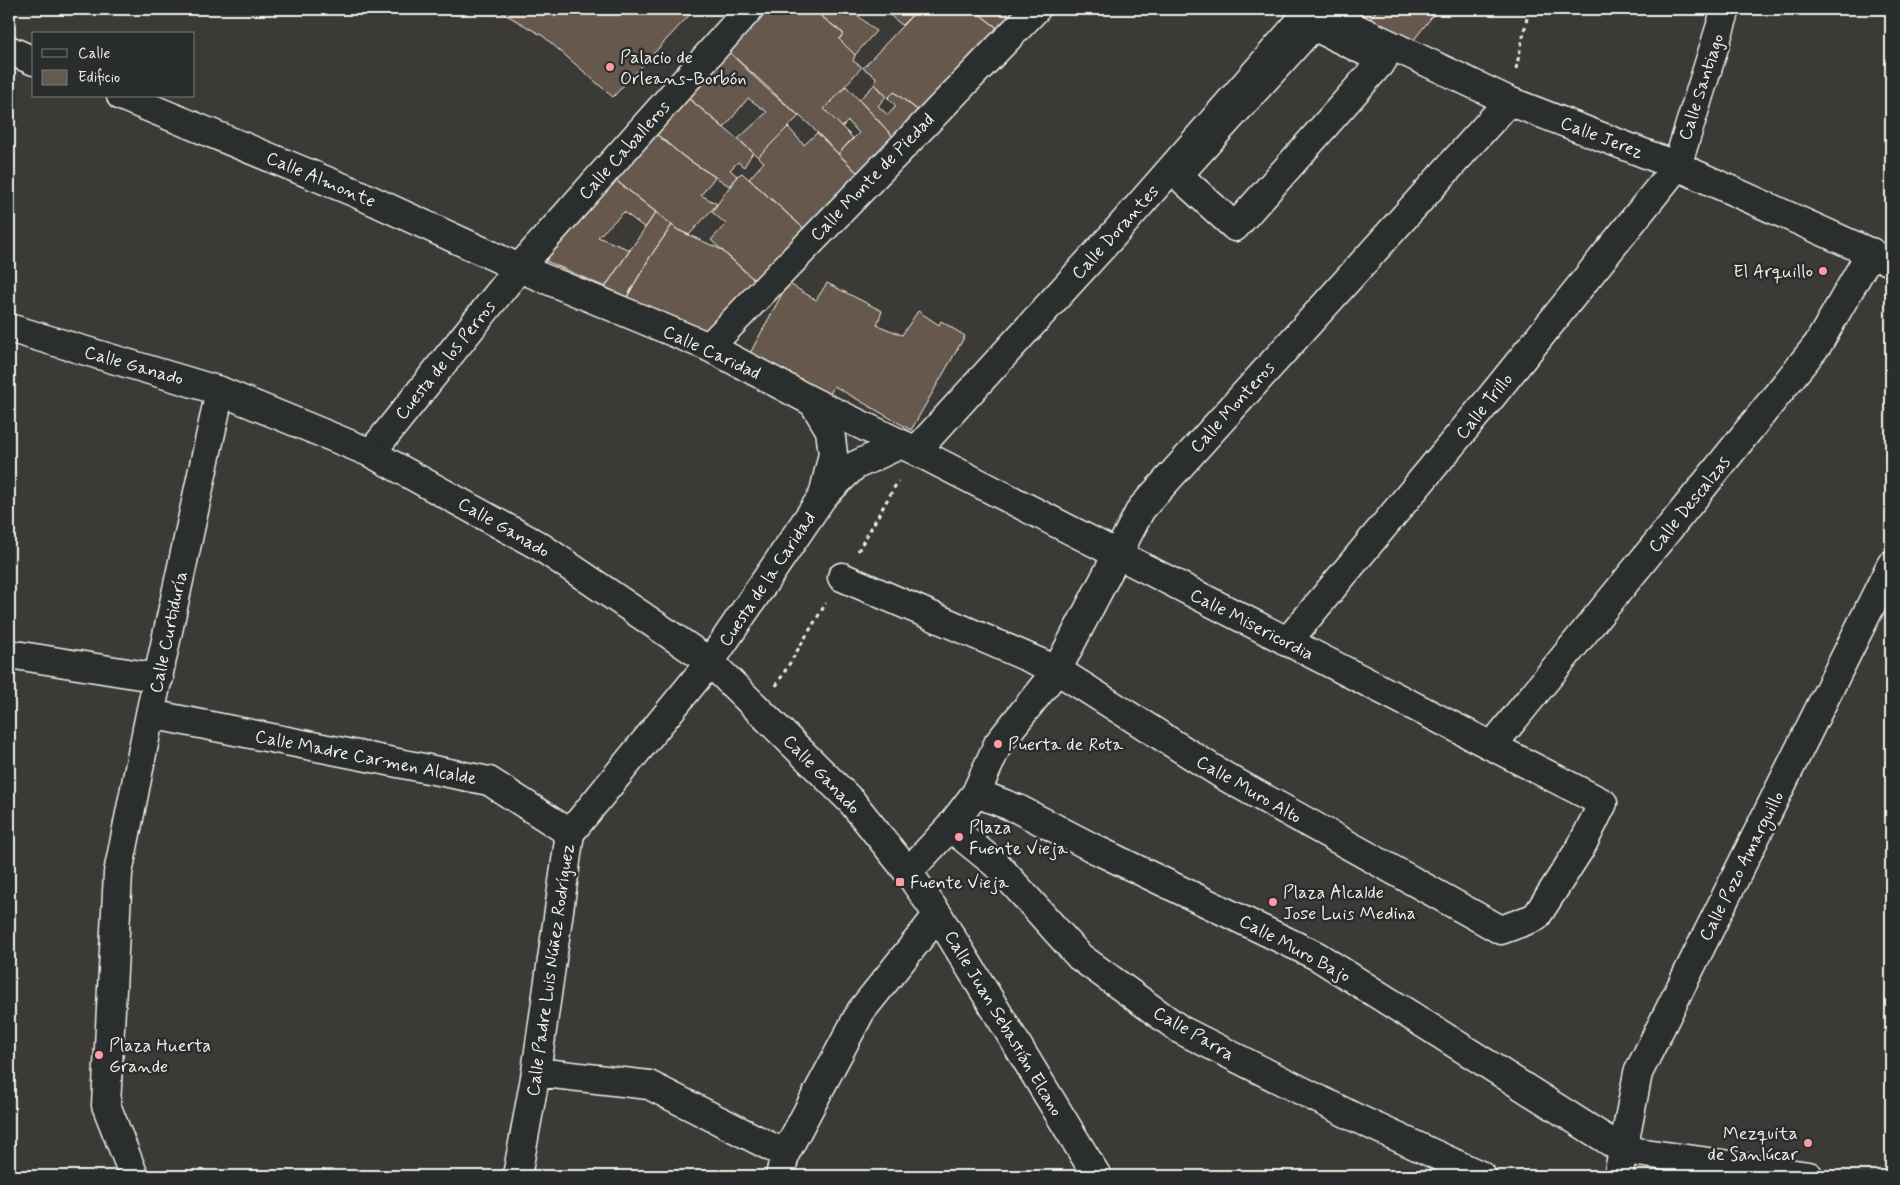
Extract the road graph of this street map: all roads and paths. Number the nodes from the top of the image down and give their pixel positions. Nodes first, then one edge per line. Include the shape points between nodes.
1 (749, 9) edge
2 (1036, 9) edge
3 (1313, 9) edge
4 (1529, 9) edge
5 (1726, 9) edge
6 (9, 50) edge
7 (32, 59) edge
8 (1383, 60) joint
9 (126, 98) edge
10 (1509, 101) junction
11 (1677, 166) junction
12 (1881, 257) edge
13 (519, 268) junction
14 (9, 328) edge
15 (709, 347) junction
16 (220, 391) junction
17 (813, 402) junction
18 (908, 448) junction
19 (371, 453) junction
20 (823, 496) junction
21 (1116, 554) junction
22 (1891, 565) edge
23 (842, 577) dead end
24 (1287, 642) junction
25 (9, 654) edge
26 (710, 662) junction
27 (1057, 670) junction
28 (159, 678) junction
29 (150, 714) junction
30 (1492, 746) junction
31 (976, 793) junction
32 (1603, 803) joint
33 (950, 826) junction
34 (570, 833) junction
35 (908, 872) junction
36 (938, 915) junction
37 (536, 1072) junction
38 (1621, 1163) edge
39 (783, 1165) edge
40 (134, 1176) edge
41 (517, 1176) edge
42 (1097, 1176) edge
43 (1482, 1176) edge
44 (1808, 1176) edge

1 - 13 street, Calle Caballeros
2 - 15 street, Calle Monte de Piedad
3 - 10 street, Calle Jerez
3 - 18 street, Calle Dorantes via 1115,233
4 - 10 path
5 - 11 street, Calle Santiago
6 - 7 street
8 - 8 street via 1235,227 1178,175 1313,26
9 - 13 street, Calle Almonte via 356,193
10 - 11 street, Calle Jerez
10 - 21 street, Calle Monteros via 1141,509
11 - 12 street, Calle Jerez
11 - 24 street, Calle Trillo via 1492,396
12 - 30 street, Calle Descalzas via 1818,344
13 - 15 street, Calle Caridad
13 - 19 street, Cuesta de los Perros
14 - 16 street, Calle Ganado
15 - 17 street, Calle Caridad
16 - 19 street, Calle Ganado
16 - 28 street, Calle Curtiduría
17 - 18 street, Calle Caridad
17 - 20 street, Cuesta de la Caridad via 830,430 833,454
18 - 20 street, Cuesta de la Caridad via 854,466
18 - 21 street, Calle Misericordia
19 - 26 street, Calle Ganado via 541,547
20 - 26 street, Cuesta de la Caridad
21 - 24 street, Calle Misericordia
21 - 27 street, Calle Monteros
22 - 38 street, Calle Pozo Amarguillo via 1638,1072
23 - 27 street, Calle Muro Alto
24 - 30 street, Calle Misericordia
25 - 28 street
26 - 34 street, Calle Padre Luis Núñez Rodríguez
26 - 35 street, Calle Ganado via 852,802
27 - 31 street, Calle Monteros via 998,744
27 - 32 street, Calle Muro Alto via 1226,777 1501,930 1536,917 1581,847
28 - 29 street, Calle Curtiduría
29 - 34 street, Calle Madre Carmen Alcalde via 489,781
29 - 40 street, Calle Curtiduría via 118,873 106,1105
30 - 32 street, Calle Misericordia
31 - 33 street
31 - 38 street, Calle Muro Bajo via 1018,809 1317,956
33 - 35 street
33 - 43 street, Calle Parra via 997,865 1080,957 1181,1030 1356,1118
34 - 37 street, Calle Padre Luis Núñez Rodríguez
35 - 36 street, Calle Juan Sebastián Elcano
36 - 39 street via 862,1011
36 - 42 street, Calle Juan Sebastián Elcano
37 - 39 street via 649,1085
37 - 41 street, Calle Padre Luis Núñez Rodríguez
38 - 44 street

